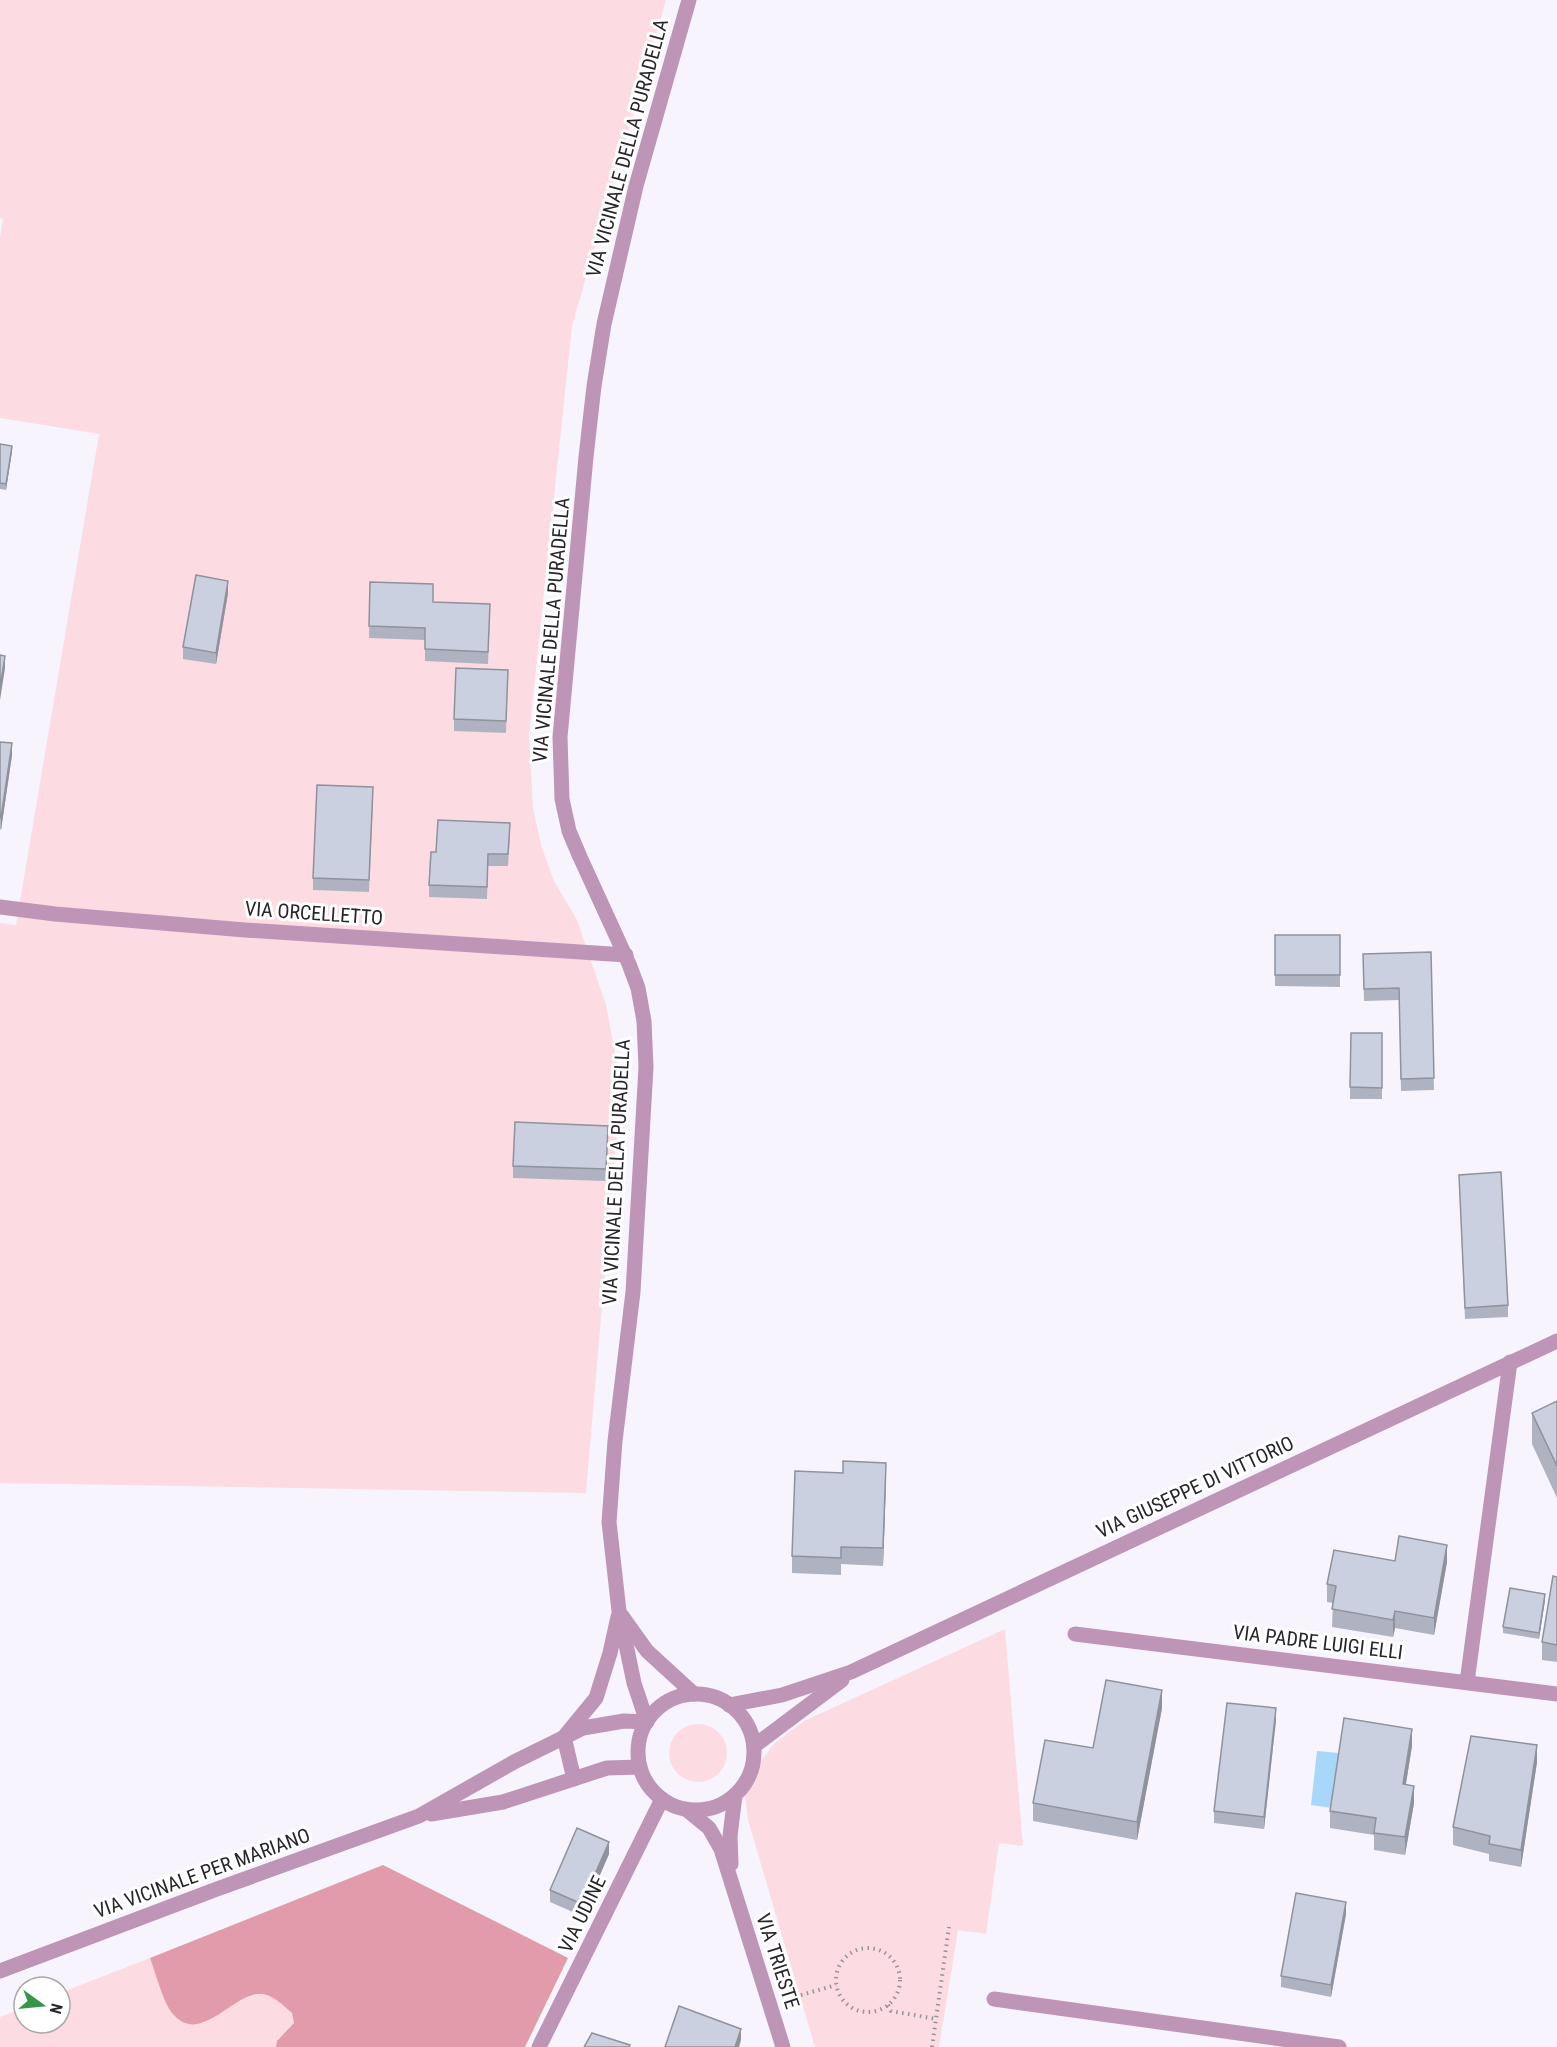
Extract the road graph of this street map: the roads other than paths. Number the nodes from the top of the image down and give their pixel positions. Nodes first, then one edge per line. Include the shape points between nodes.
1 (689, 0) edge
2 (0, 907) edge
3 (626, 955) junction
4 (1557, 1341) edge
5 (1510, 1362) junction
6 (619, 1611) junction
7 (1075, 1634) dead end
8 (851, 1672) junction
9 (1467, 1682) junction
10 (694, 1694) junction
11 (1557, 1694) edge
12 (729, 1704) junction
13 (647, 1722) junction
14 (564, 1737) junction
15 (753, 1746) junction
16 (640, 1767) junction
17 (574, 1779) junction
18 (735, 1794) junction
19 (662, 1799) junction
20 (687, 1810) junction
21 (419, 1816) junction
22 (733, 1888) junction
23 (0, 1971) edge
24 (994, 1999) dead end
25 (539, 2047) edge
26 (783, 2047) edge
27 (1339, 2047) edge

1 - 3 street, VIA VICINALE DELLA PURADELLA via 636,186 604,324 588,438 560,737 562,799 569,831
2 - 3 street, VIA ORCELLETTO via 234,929
3 - 6 street, VIA VICINALE DELLA PURADELLA via 642,1006 646,1052 633,1292 609,1522
4 - 5 street, VIA GIUSEPPE DI VITTORIO
5 - 8 street, VIA GIUSEPPE DI VITTORIO
5 - 9 street
6 - 10 street via 647,1651
6 - 13 street, VIA VICINALE DELLA PURADELLA via 634,1683
6 - 14 street via 596,1698
7 - 9 street, VIA PADRE LUIGI ELLI
8 - 12 street, VIA GIUSEPPE DI VITTORIO via 782,1695
8 - 15 street, VIA GIUSEPPE DI VITTORIO
9 - 11 street, VIA PADRE LUIGI ELLI
10 - 12 street
10 - 13 street via 667,1702
12 - 15 street via 750,1730
13 - 14 street via 624,1721 583,1728
13 - 16 street via 638,1752
14 - 17 street
14 - 21 street
15 - 18 street via 747,1780
16 - 17 street via 607,1768
16 - 19 street
17 - 21 street via 503,1802
18 - 20 street via 722,1805
18 - 22 street, VIA TRIESTE via 730,1836
19 - 20 street
19 - 25 street, VIA UDINE
20 - 22 street, VIA TRIESTE via 709,1828 721,1849
21 - 23 street, VIA VICINALE PER MARIANO
22 - 26 street, VIA TRIESTE
24 - 27 street

